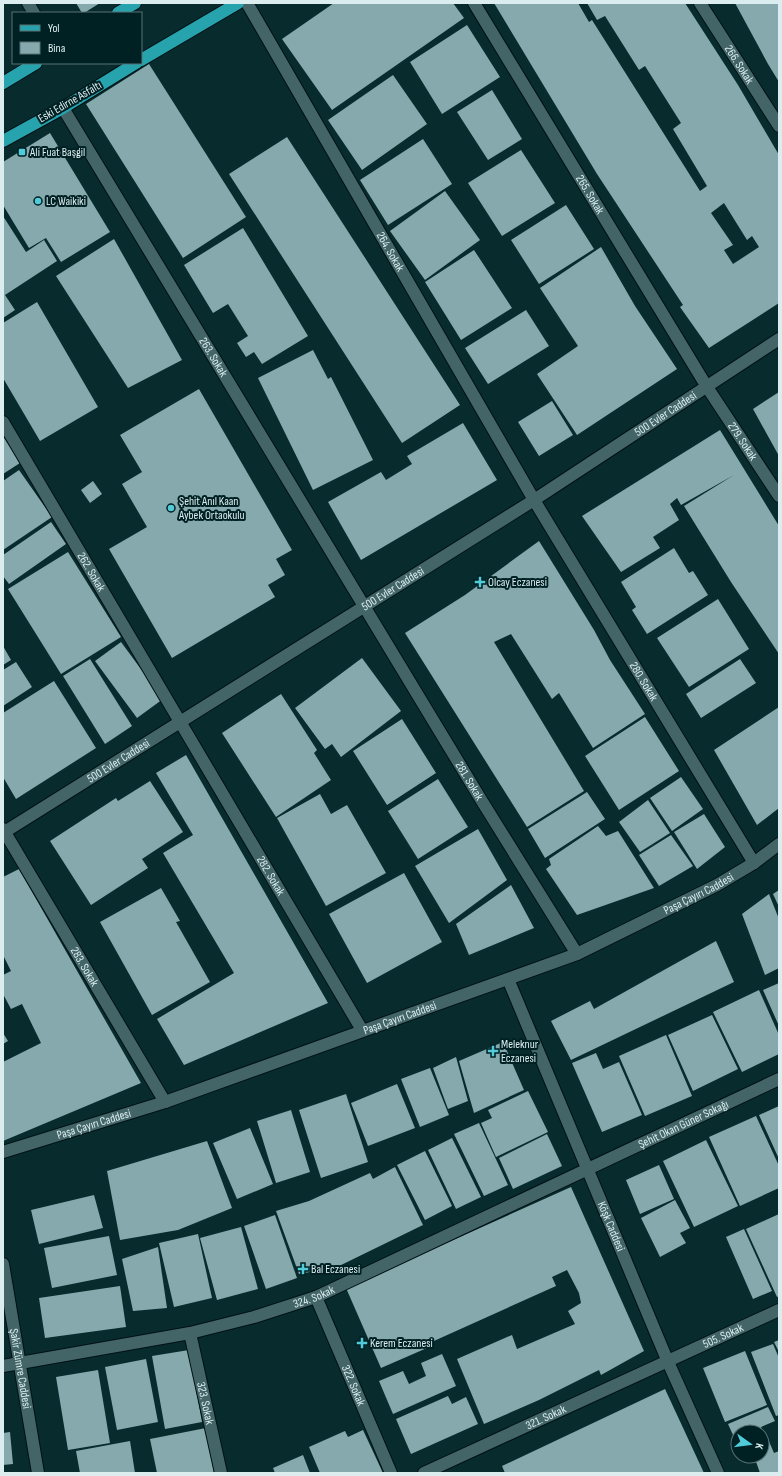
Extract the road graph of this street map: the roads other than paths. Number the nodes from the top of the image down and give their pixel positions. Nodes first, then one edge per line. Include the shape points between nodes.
1 (28, 3) edge
2 (135, 3) edge
3 (238, 3) edge
4 (247, 3) edge
5 (474, 3) edge
6 (700, 3) edge
7 (33, 12) edge
8 (120, 12) edge
9 (142, 59) edge
10 (34, 64) edge
11 (134, 64) edge
12 (3, 83) edge
13 (63, 108) junction
14 (779, 126) edge
15 (3, 141) edge
16 (779, 339) edge
17 (707, 387) junction
18 (3, 422) edge
19 (779, 496) edge
20 (534, 500) junction
21 (364, 606) junction
22 (180, 722) junction
23 (4, 832) edge
24 (779, 844) edge
25 (754, 863) junction
26 (577, 954) junction
27 (508, 979) junction
28 (362, 1030) junction
29 (779, 1079) edge
30 (165, 1102) junction
31 (3, 1152) edge
32 (587, 1169) junction
33 (3, 1264) edge
34 (316, 1297) junction
35 (779, 1310) edge
36 (190, 1334) junction
37 (668, 1362) junction
38 (21, 1363) junction
39 (3, 1366) edge
40 (38, 1473) edge
41 (221, 1473) edge
42 (391, 1473) edge
43 (424, 1473) edge
44 (718, 1473) edge

1 - 7 street
2 - 8 main road
3 - 9 main road
4 - 20 street, 264. Sokak
5 - 17 street, 265. Sokak
6 - 14 street, 266. Sokak
10 - 12 main road
11 - 13 main road, Eski Edirne Asfaltı
13 - 15 main road, Eski Edirne Asfaltı
13 - 21 street, 263. Sokak
16 - 17 street, 500 Evler Caddesi
17 - 19 street, 279. Sokak
17 - 20 street, 500 Evler Caddesi
18 - 22 street, 262. Sokak
20 - 21 street, 500 Evler Caddesi
20 - 25 street, 280. Sokak
21 - 22 street, 500 Evler Caddesi
21 - 26 street, 281. Sokak
22 - 23 street, 500 Evler Caddesi
22 - 28 street, 282. Sokak
23 - 30 street, 283. Sokak
24 - 25 street, Paşa Çayırı Caddesi
25 - 26 street, Paşa Çayırı Caddesi via 690,900
26 - 27 street, Paşa Çayırı Caddesi
27 - 28 street, Paşa Çayırı Caddesi
27 - 32 street, Köşk Caddesi
28 - 30 street, Paşa Çayırı Caddesi
29 - 32 street, Şehit Okan Güner Sokağı
30 - 31 street, Paşa Çayırı Caddesi
32 - 34 street, 324. Sokak
32 - 37 street, Köşk Caddesi
33 - 38 street, Şakir Zümre Caddesi
34 - 36 street, 324. Sokak
34 - 42 street, 322. Sokak
35 - 37 street, 505. Sokak
36 - 38 street, 324. Sokak
36 - 41 street, 323. Sokak
37 - 43 street, 321. Sokak
37 - 44 street, Köşk Caddesi
38 - 39 street, 324. Sokak
38 - 40 street, Şakir Zümre Caddesi

